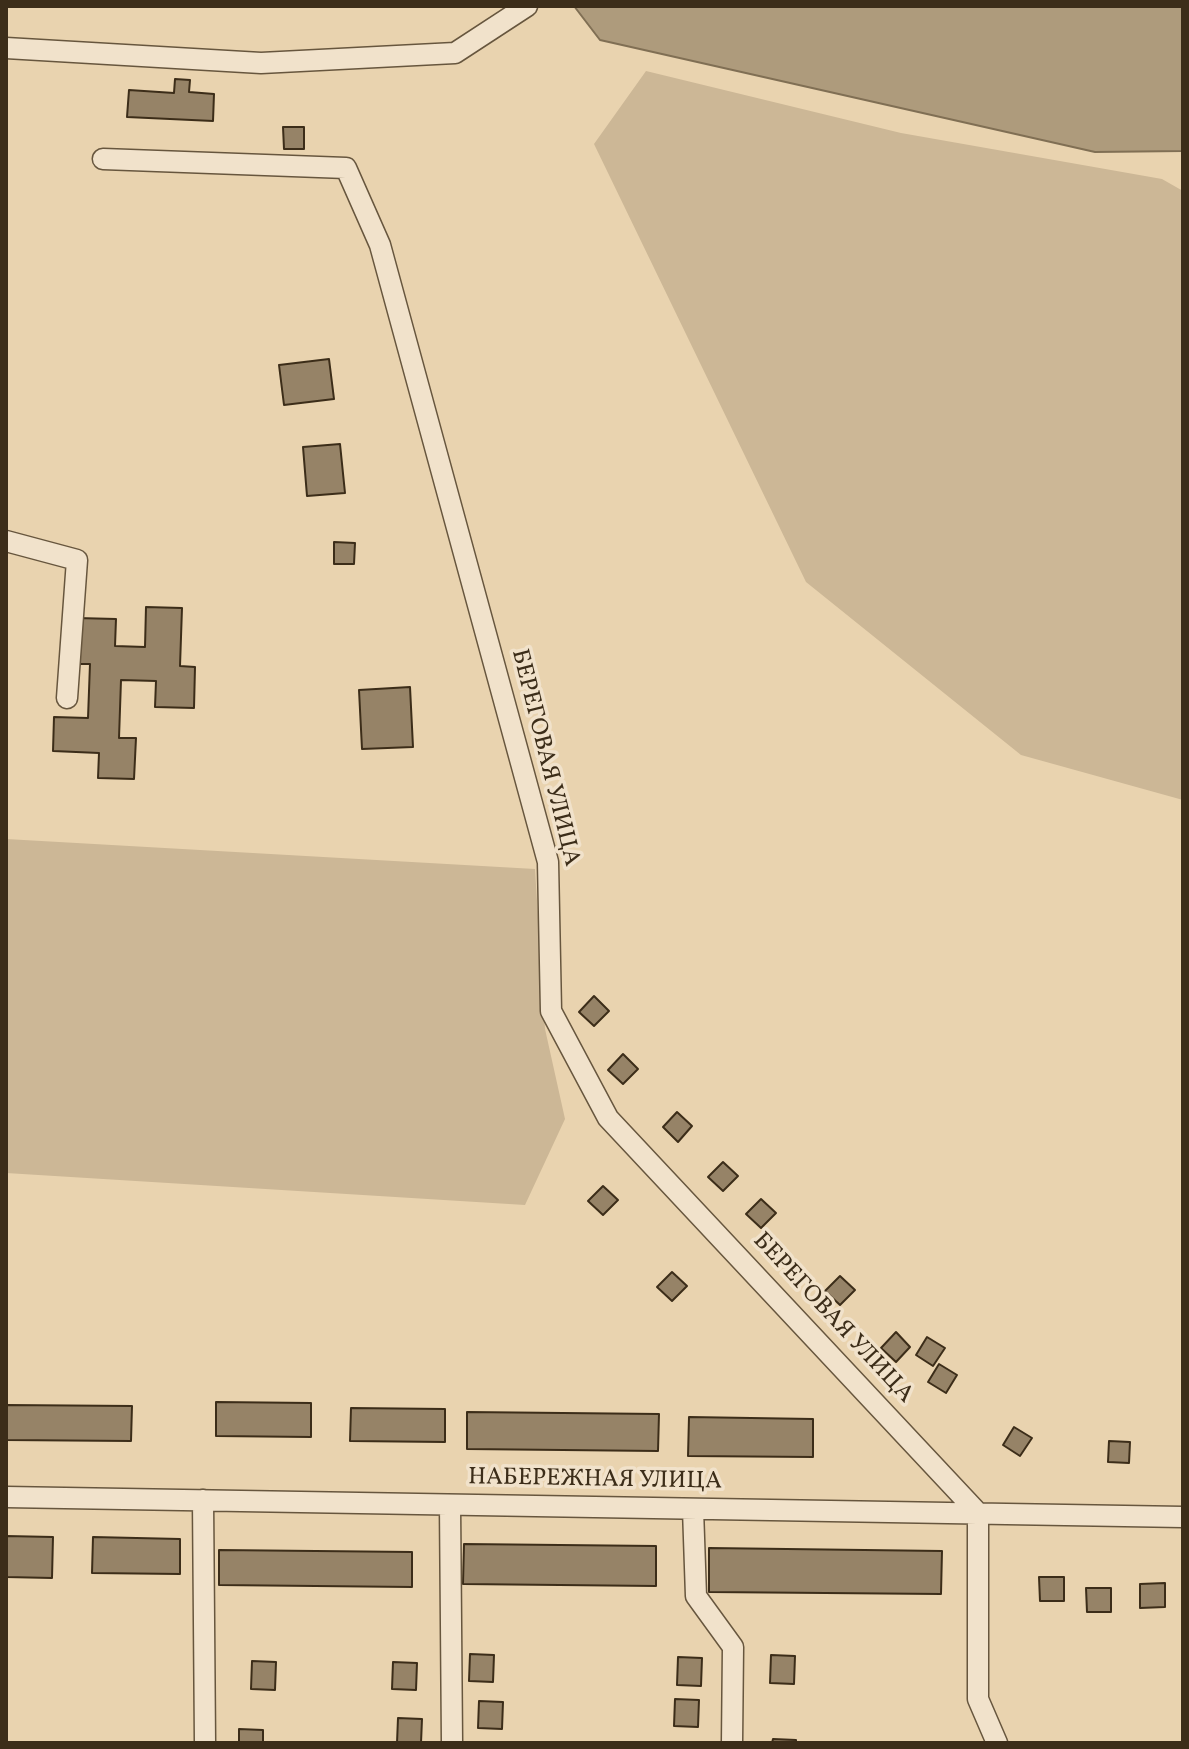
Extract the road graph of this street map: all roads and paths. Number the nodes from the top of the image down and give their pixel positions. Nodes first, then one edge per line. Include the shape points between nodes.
1 (527, 6) edge
2 (13, 48) edge
3 (103, 159) dead end
4 (6, 541) edge
5 (67, 698) dead end
6 (6, 1497) edge
7 (203, 1500) junction
8 (450, 1505) junction
9 (693, 1509) junction
10 (978, 1513) junction
11 (1183, 1517) edge
12 (205, 1743) edge
13 (452, 1743) edge
14 (732, 1743) edge
15 (997, 1743) edge

1 - 2 street via 455,53 261,63
3 - 10 street, БЕРЕГОВАЯ УЛИЦА via 346,168 380,245 548,862 551,1011 608,1118
4 - 5 street via 77,560
6 - 7 street, НАБЕРЕЖНАЯ УЛИЦА
7 - 8 street, НАБЕРЕЖНАЯ УЛИЦА
7 - 12 street
8 - 9 street, НАБЕРЕЖНАЯ УЛИЦА
8 - 13 street
9 - 10 street, НАБЕРЕЖНАЯ УЛИЦА
9 - 14 street via 696,1596 733,1647
10 - 11 street, НАБЕРЕЖНАЯ УЛИЦА
10 - 15 street via 978,1699

